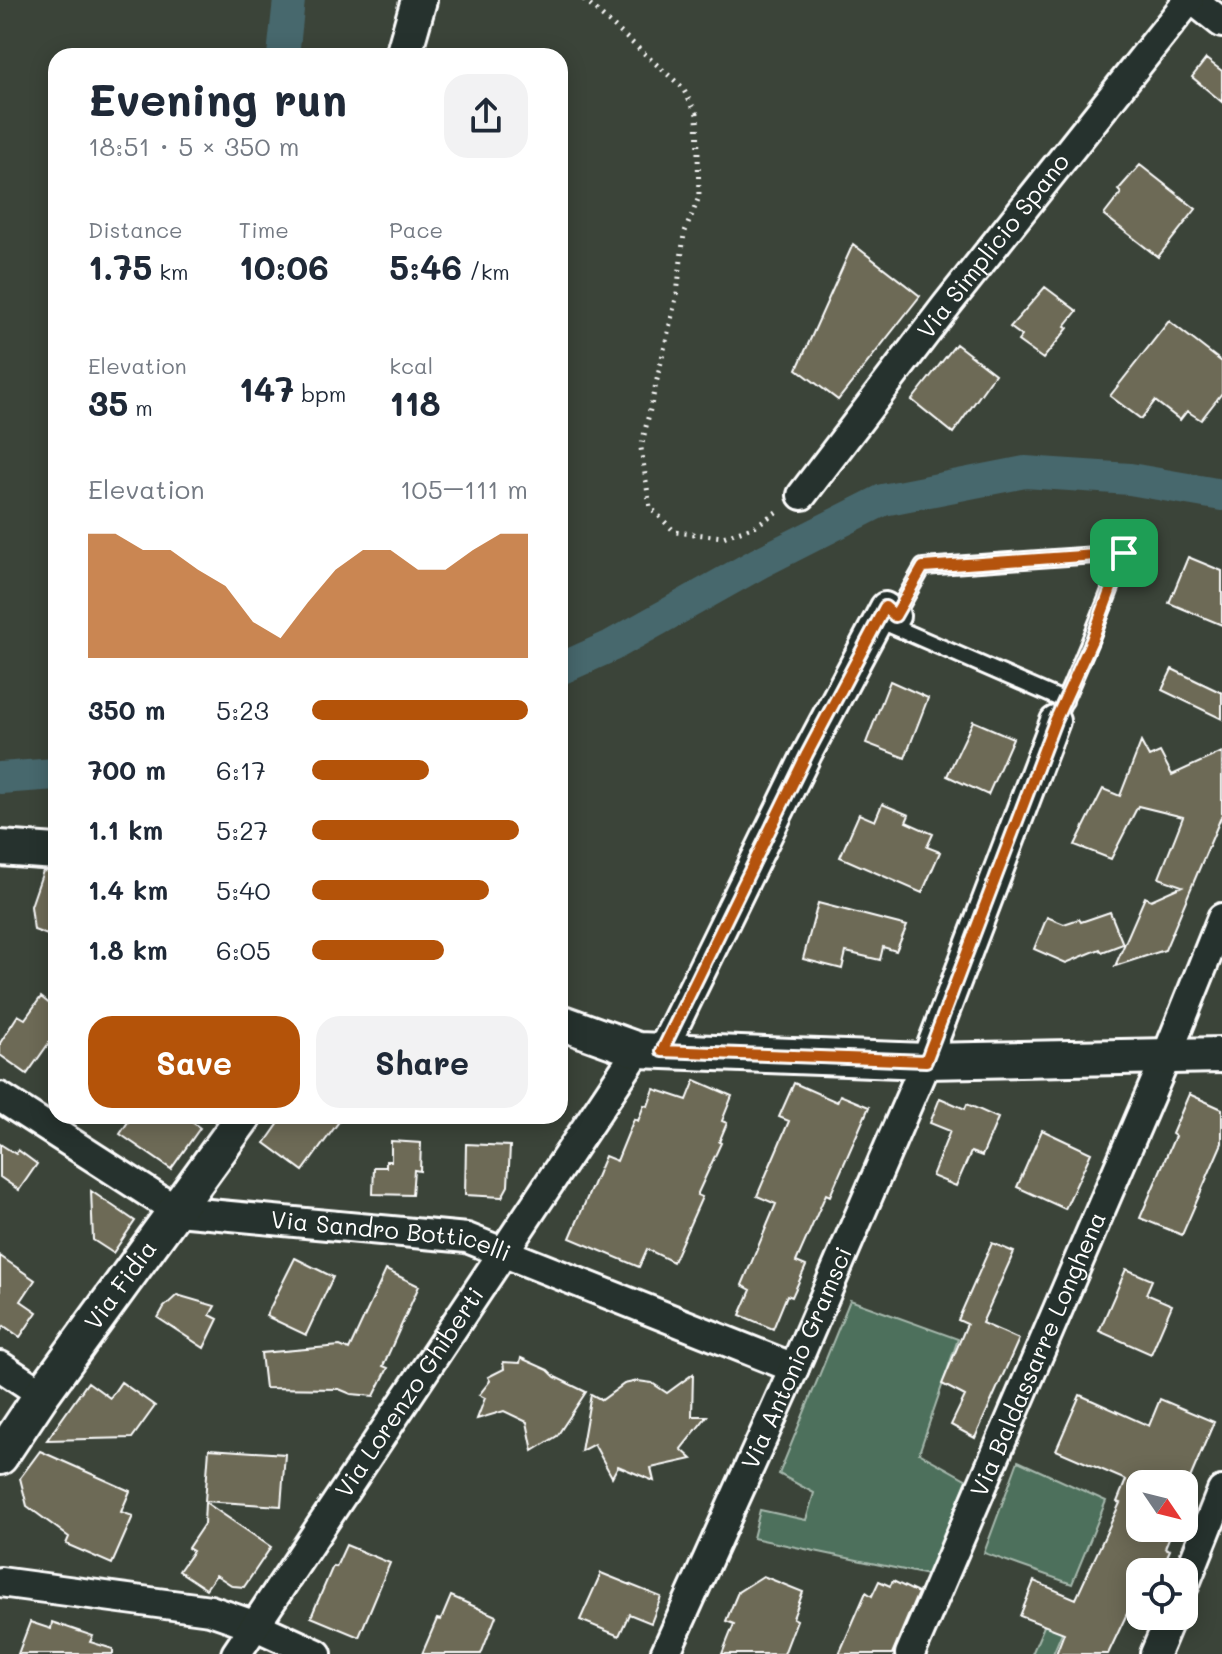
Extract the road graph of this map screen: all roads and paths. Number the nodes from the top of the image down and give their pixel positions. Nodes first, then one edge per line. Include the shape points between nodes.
1 (419, 0) edge
2 (584, 0) edge
3 (1191, 0) edge
4 (1222, 23) edge
5 (405, 48) edge
6 (802, 495) joint
7 (895, 616) junction
8 (1060, 711) junction
9 (0, 848) edge
10 (48, 851) edge
11 (1222, 918) edge
12 (568, 1024) edge
13 (650, 1050) junction
14 (1167, 1055) junction
15 (1222, 1055) edge
16 (926, 1061) junction
17 (0, 1097) edge
18 (238, 1124) edge
19 (177, 1211) junction
20 (504, 1252) junction
21 (0, 1366) edge
22 (794, 1368) junction
23 (42, 1394) junction
24 (0, 1457) edge
25 (1222, 1491) edge
26 (1212, 1549) edge
27 (1198, 1568) edge
28 (2, 1587) edge
29 (256, 1626) junction
30 (1165, 1630) edge
31 (236, 1654) edge
32 (317, 1654) edge
33 (665, 1654) edge
34 (910, 1654) edge
35 (1155, 1654) edge

1 - 5 street
2 - 6 path via 682,87 697,114 699,197 684,234 677,294 641,448 650,507 675,532 723,537 755,526
3 - 4 street
3 - 6 street, Via Simplicio Spano
7 - 8 lane via 890,625
7 - 8 lane via 923,567 1124,553
7 - 13 street, Via Lorenzo Ghiberti via 885,607
8 - 16 street, Via Antonio Gramsci
9 - 10 street
11 - 14 street, Via Baldassarre Longhena
12 - 13 street
13 - 16 street
13 - 20 street, Via Lorenzo Ghiberti
14 - 15 street
14 - 16 street
14 - 34 street, Via Baldassarre Longhena
16 - 22 street, Via Antonio Gramsci
17 - 19 street, Via Sandro Botticelli
18 - 19 street, Via Fidia
19 - 20 street, Via Sandro Botticelli via 467,1238
19 - 23 street, Via Fidia
20 - 22 street, Via Sandro Botticelli
20 - 29 street, Via Lorenzo Ghiberti
21 - 23 street
22 - 33 street, Via Antonio Gramsci
23 - 24 street, Via Fidia
25 - 26 street
26 - 27 street
28 - 29 street via 210,1610
29 - 31 street, Via Lorenzo Ghiberti
29 - 32 street
30 - 35 street

